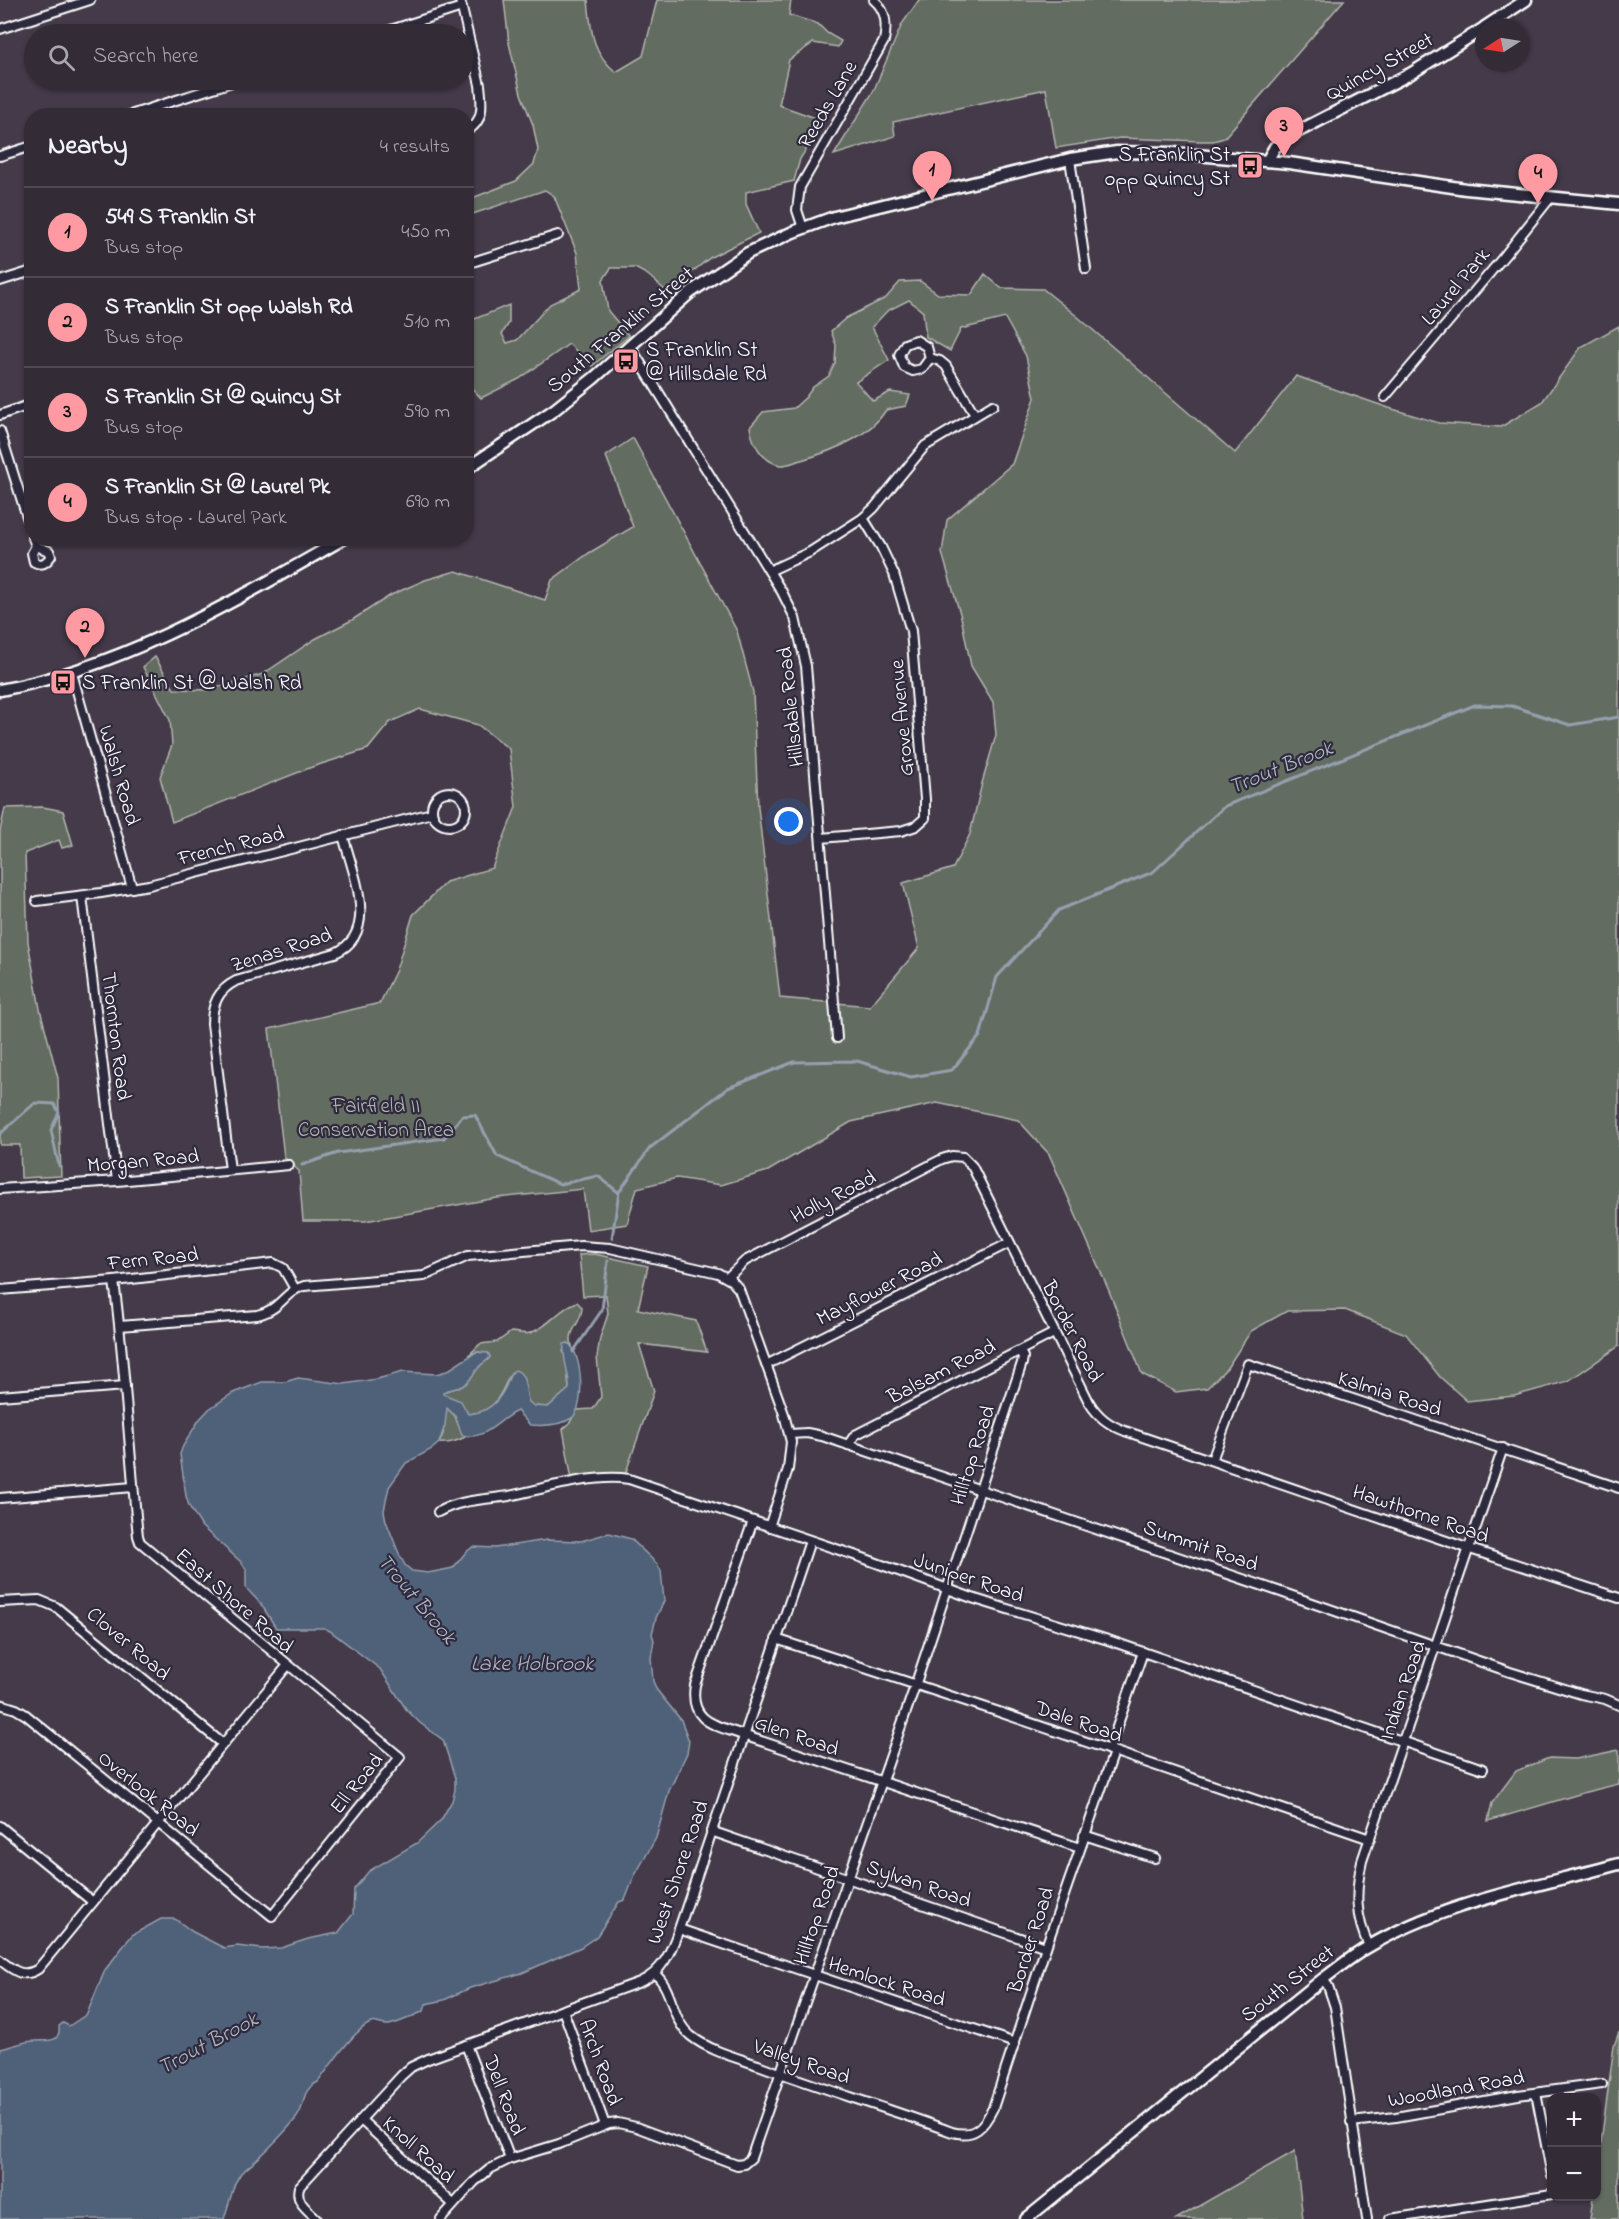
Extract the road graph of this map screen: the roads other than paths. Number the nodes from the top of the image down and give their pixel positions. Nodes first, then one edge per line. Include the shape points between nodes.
1 (90, 0) edge
2 (874, 0) edge
3 (1526, 0) edge
4 (461, 4) edge
5 (1499, 18) edge
6 (406, 24) edge
7 (466, 24) edge
8 (0, 29) edge
9 (1475, 33) edge
10 (474, 60) edge
11 (207, 90) edge
12 (152, 108) edge
13 (474, 127) edge
14 (24, 148) edge
15 (0, 156) edge
16 (1070, 159) junction
17 (1267, 161) junction
18 (1551, 197) junction
19 (1619, 204) edge
20 (803, 228) junction
21 (558, 235) dead end
22 (474, 261) edge
23 (1086, 269) dead end
24 (24, 274) edge
25 (0, 281) edge
26 (630, 346) junction
27 (930, 358) junction
28 (1385, 397) dead end
29 (993, 405) dead end
30 (24, 407) edge
31 (0, 415) edge
32 (975, 416) junction
33 (0, 431) edge
34 (474, 464) edge
35 (24, 508) edge
36 (863, 518) junction
37 (323, 546) edge
38 (769, 571) junction
39 (72, 673) junction
40 (0, 690) edge
41 (432, 813) junction
42 (343, 835) junction
43 (820, 838) junction
44 (132, 888) junction
45 (82, 896) junction
46 (37, 901) dead end
47 (837, 1038) dead end
48 (959, 1156) joint
49 (289, 1165) dead end
50 (230, 1170) junction
51 (117, 1181) junction
52 (0, 1190) edge
53 (1009, 1243) junction
54 (728, 1277) junction
55 (114, 1281) junction
56 (295, 1289) junction
57 (0, 1290) edge
58 (120, 1326) junction
59 (1054, 1333) junction
60 (1020, 1351) junction
61 (766, 1365) junction
62 (125, 1386) junction
63 (0, 1396) edge
64 (790, 1434) junction
65 (848, 1445) junction
66 (1503, 1448) junction
67 (1212, 1460) junction
68 (133, 1487) junction
69 (980, 1488) junction
70 (1619, 1488) edge
71 (0, 1498) edge
72 (438, 1512) dead end
73 (753, 1521) junction
74 (769, 1527) junction
75 (810, 1541) junction
76 (1470, 1549) junction
77 (947, 1589) junction
78 (1619, 1598) edge
79 (0, 1602) edge
80 (776, 1639) junction
81 (1437, 1646) junction
82 (1143, 1652) junction
83 (288, 1665) junction
84 (915, 1686) junction
85 (0, 1704) edge
86 (1619, 1705) edge
87 (743, 1735) junction
88 (1404, 1742) junction
89 (223, 1744) junction
90 (1111, 1751) junction
91 (1483, 1769) dead end
92 (880, 1782) junction
93 (158, 1825) junction
94 (0, 1826) edge
95 (711, 1831) junction
96 (1084, 1835) junction
97 (1370, 1839) junction
98 (1080, 1848) junction
99 (1155, 1858) dead end
100 (1619, 1864) edge
101 (849, 1878) junction
102 (93, 1902) junction
103 (272, 1916) joint
104 (679, 1929) junction
105 (1369, 1946) junction
106 (1046, 1947) junction
107 (0, 1960) edge
108 (655, 1974) junction
109 (814, 1976) junction
110 (1323, 1979) junction
111 (563, 2010) junction
112 (1015, 2043) junction
113 (466, 2045) junction
114 (780, 2074) junction
115 (1602, 2084) dead end
116 (1536, 2093) junction
117 (361, 2120) junction
118 (1351, 2122) junction
119 (605, 2125) junction
120 (973, 2133) joint
121 (1547, 2154) edge
122 (510, 2159) junction
123 (1547, 2195) edge
124 (453, 2204) junction
125 (317, 2219) edge
126 (441, 2219) edge
127 (1026, 2219) edge
128 (1367, 2219) edge
129 (1390, 2219) edge

1 - 8 street
2 - 20 street, Reeds Lane via 885,16 884,41 800,187 797,210
3 - 5 main road, Quincy Street
4 - 6 street
4 - 7 street
9 - 17 main road, Quincy Street via 1410,74 1284,139
10 - 13 street via 481,99 481,115
11 - 12 street
14 - 15 street
16 - 17 main road, South Franklin Street via 1148,152
16 - 20 main road, South Franklin Street via 845,214
16 - 23 street
17 - 18 main road, South Franklin Street
18 - 19 main road, South Franklin Street
18 - 28 street, Laurel Park
20 - 26 main road, South Franklin Street via 721,270
21 - 22 street
24 - 25 street
26 - 34 main road, South Franklin Street via 550,414
26 - 38 street, Hillsdale Road
27 - 27 street via 922,369 913,371 902,364 899,354 905,344 916,340 927,346
27 - 32 street via 946,366
29 - 32 street
30 - 31 street
32 - 36 street via 925,446
33 - 35 street
36 - 38 street via 810,552
36 - 43 street, Grove Avenue via 894,574 911,631 925,818 902,831
37 - 39 main road via 154,641
38 - 43 street, Hillsdale Road via 795,618 804,650
39 - 40 main road
39 - 44 street, Walsh Road
41 - 41 street via 442,825 453,826 465,815 465,804 455,793 445,792 433,802
41 - 42 street, French Road
42 - 44 street, French Road
42 - 50 street, Zenas Road via 361,906 354,939 335,953 236,981 225,987 215,1001 213,1024
43 - 47 street, Hillsdale Road
44 - 45 street, French Road
45 - 46 street, French Road
45 - 51 street, Thornton Road
48 - 53 street, Border Road via 972,1166
48 - 54 street, Holly Road via 942,1159 745,1261
49 - 50 street, Morgan Road
50 - 51 street, Morgan Road
51 - 52 street, Morgan Road
53 - 59 street, Border Road
53 - 61 street, Mayflower Road
54 - 56 street via 610,1248 581,1246 468,1256 424,1276
54 - 61 street via 739,1289
55 - 56 street, Fern Road via 273,1263 283,1268
55 - 57 street, Fern Road
55 - 58 street, East Shore Road
56 - 58 street via 263,1314
58 - 62 street, East Shore Road
59 - 60 street, Balsam Road
59 - 67 street, Border Road via 1100,1417 1120,1429
60 - 65 street, Balsam Road via 855,1435
60 - 69 street, Hilltop Road via 1022,1363
61 - 64 street
62 - 63 street
62 - 68 street, East Shore Road
64 - 65 street, Summit Road via 813,1434
64 - 74 street via 789,1469
65 - 69 street, Summit Road
66 - 67 street, Kalmia Road via 1248,1364
66 - 70 street, Kalmia Road
66 - 76 street, Indian Road
67 - 76 street, Hawthorne Road
68 - 71 street
68 - 83 street, East Shore Road via 142,1545
69 - 77 street, Hilltop Road
69 - 81 street, Summit Road
72 - 73 street, Juniper Road via 466,1501 617,1478
73 - 74 street, Juniper Road
73 - 87 street, Glen Road via 694,1697 700,1716
74 - 75 street, Juniper Road
75 - 77 street, Juniper Road
75 - 80 street, West Shore Road
76 - 78 street, Hawthorne Road
76 - 81 street, Indian Road
77 - 82 street, Juniper Road
77 - 84 street, Hilltop Road
79 - 89 street, Clover Road via 39,1600 56,1607
80 - 84 street, Dale Road
80 - 87 street, West Shore Road
81 - 86 street, Summit Road
81 - 88 street, Indian Road
82 - 88 street, Juniper Road
82 - 90 street, Border Road
83 - 89 street, East Shore Road
83 - 103 street, Ell Road via 400,1757
84 - 90 street, Dale Road
84 - 92 street, Hilltop Road
85 - 93 street, Overlook Road via 26,1715
87 - 92 street, Glen Road
87 - 95 street, West Shore Road
88 - 91 street, Juniper Road
88 - 97 street, Indian Road
89 - 93 street, East Shore Road
90 - 96 street, Border Road
90 - 97 street, Dale Road
92 - 98 street, Glen Road
92 - 101 street, Hilltop Road
93 - 102 street, East Shore Road
93 - 103 street, Overlook Road
94 - 102 street
95 - 101 street, Sylvan Road
95 - 104 street, West Shore Road
96 - 98 street, Border Road
96 - 99 street
97 - 105 street, Indian Road via 1357,1894 1359,1919
98 - 106 street, Border Road
100 - 105 main road, South Street via 1447,1911
101 - 106 street, Sylvan Road
101 - 109 street, Hilltop Road
102 - 107 street, East Shore Road via 34,1972 21,1974
104 - 108 street, West Shore Road
104 - 109 street, Hemlock Road
105 - 110 main road, South Street
106 - 112 street, Border Road
108 - 111 street, West Shore Road
108 - 114 street, Valley Road via 663,1983 677,2020 690,2036
109 - 112 street, Hemlock Road
109 - 114 street, Hilltop Road
110 - 118 street via 1335,2007
110 - 127 main road, South Street
111 - 113 street, West Shore Road
111 - 119 street, Arch Road
112 - 120 street, Border Road via 988,2119
113 - 117 street, West Shore Road via 411,2067
113 - 122 street, Dell Road
114 - 119 street, Hilltop Road via 753,2155 744,2164 734,2164 629,2125
114 - 120 street, Valley Road via 952,2132
115 - 116 street, Woodland Road
116 - 118 street, Woodland Road
116 - 121 street
117 - 124 street, Knoll Road
117 - 125 street, West Shore Road via 299,2187 301,2202
118 - 128 street
119 - 122 street, Hilltop Road
122 - 124 street, Hilltop Road via 484,2172
123 - 129 street
124 - 126 street, Hilltop Road

